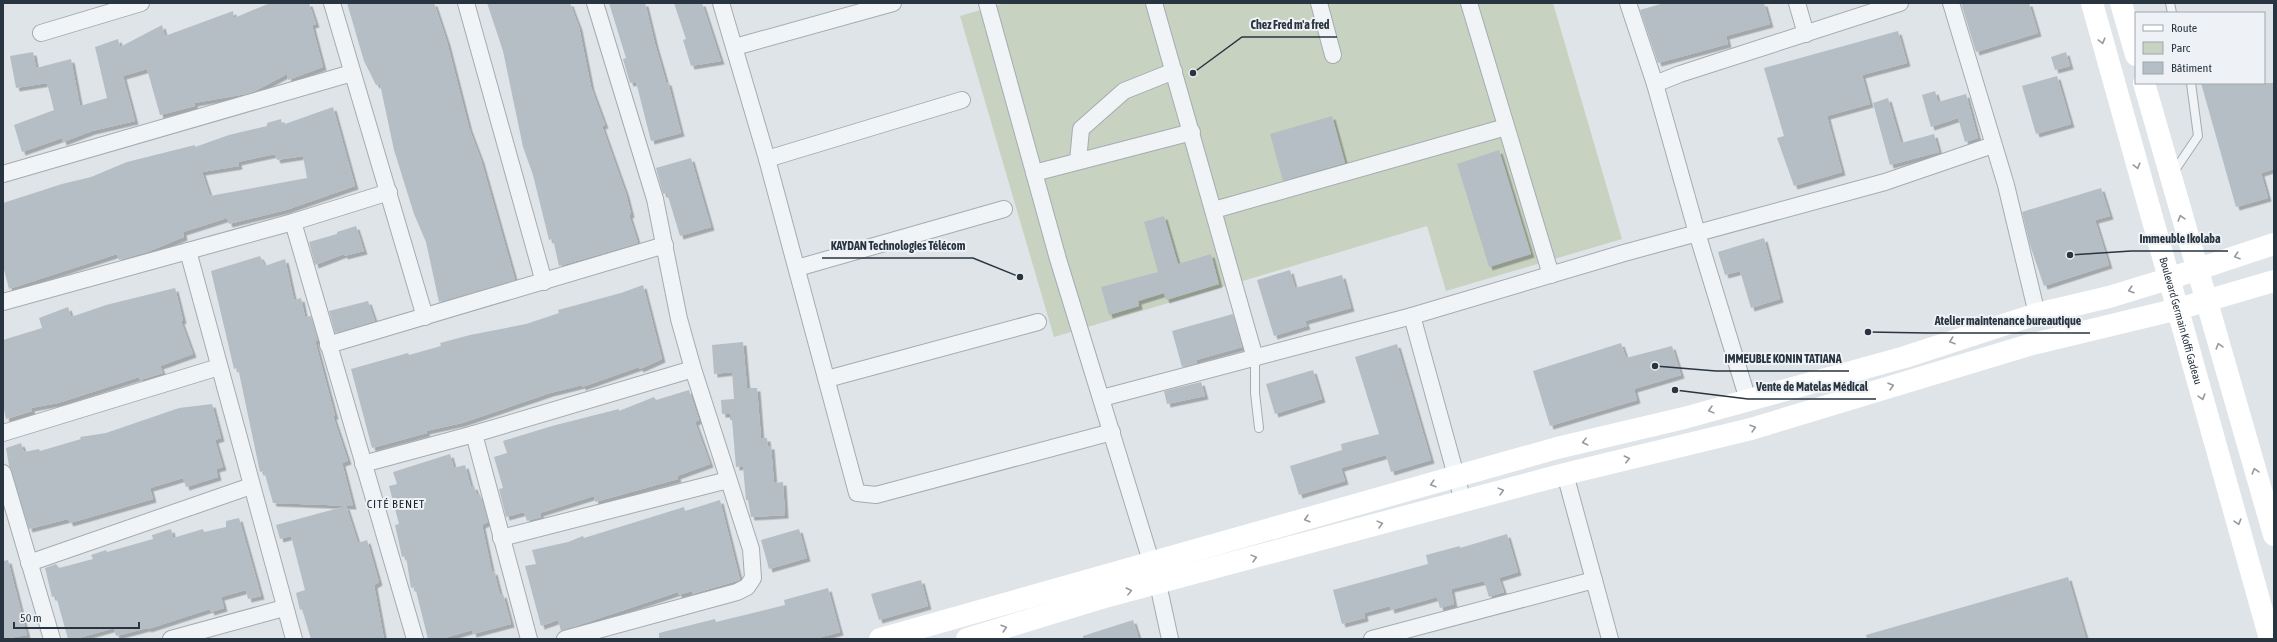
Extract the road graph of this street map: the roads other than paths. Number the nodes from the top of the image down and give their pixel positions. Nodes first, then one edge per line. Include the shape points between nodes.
1 (141, 3) edge
2 (332, 3) edge
3 (466, 3) edge
4 (595, 3) edge
5 (722, 3) edge
6 (893, 3) edge
7 (987, 3) edge
8 (1154, 3) edge
9 (1319, 3) edge
10 (1469, 3) edge
11 (1628, 3) edge
12 (1797, 3) edge
13 (1900, 3) edge
14 (1951, 3) edge
15 (2092, 3) edge
16 (2121, 3) edge
17 (41, 33) dead end
18 (1806, 34) junction
19 (735, 47) junction
20 (2135, 52) edge
21 (1333, 55) dead end
22 (1174, 71) junction
23 (352, 73) junction
24 (1655, 84) junction
25 (2144, 84) edge
26 (2191, 84) edge
27 (962, 100) dead end
28 (1506, 127) junction
29 (1192, 132) junction
30 (1993, 145) junction
31 (768, 159) junction
32 (1078, 161) junction
33 (1034, 173) junction
34 (3, 174) edge
35 (2170, 177) junction
36 (389, 192) junction
37 (1004, 209) dead end
38 (1214, 210) junction
39 (293, 222) junction
40 (1697, 233) junction
41 (2274, 244) edge
42 (665, 246) junction
43 (188, 251) junction
44 (797, 268) junction
45 (2196, 269) junction
46 (1551, 275) junction
47 (2168, 279) junction
48 (2274, 281) edge
49 (544, 282) junction
50 (2205, 300) junction
51 (3, 302) edge
52 (2178, 309) junction
53 (2038, 314) junction
54 (1412, 316) junction
55 (425, 317) junction
56 (1038, 322) dead end
57 (328, 345) junction
58 (1255, 358) junction
59 (219, 367) junction
60 (693, 370) junction
61 (827, 379) junction
62 (1102, 398) junction
63 (1748, 400) junction
64 (1259, 428) dead end
65 (1112, 432) junction
66 (3, 433) edge
67 (474, 434) junction
68 (363, 464) junction
69 (3, 473) edge
70 (1565, 474) junction
71 (1457, 478) junction
72 (728, 480) junction
73 (251, 486) junction
74 (1463, 501) junction
75 (2274, 535) edge
76 (501, 538) junction
77 (28, 563) junction
78 (1151, 563) junction
79 (1594, 580) junction
80 (1158, 584) junction
81 (284, 608) junction
82 (52, 639) edge
83 (171, 639) edge
84 (294, 639) edge
85 (415, 639) edge
86 (529, 639) edge
87 (565, 639) edge
88 (880, 639) edge
89 (967, 639) edge
90 (1170, 639) edge
91 (1372, 639) edge
92 (1610, 639) edge
93 (2270, 639) edge

1 - 17 street
2 - 23 street
3 - 49 street
4 - 42 street via 655,199
5 - 19 street
6 - 19 street
7 - 33 street
8 - 22 street
9 - 21 street
10 - 28 street
11 - 24 street
12 - 18 street
13 - 18 street
14 - 30 street
15 -> 47 main road, Boulevard Germain Koffi Gadeau
16 - 20 main road
18 - 24 street
19 - 31 street
22 - 29 street
22 - 32 street via 1124,91 1081,129
23 - 34 street
23 - 36 street
24 - 40 street
25 - 35 main road
26 - 35 lane via 2198,136
27 - 31 street
28 - 38 street
28 - 46 street
29 - 32 street
29 - 38 street
30 - 40 street via 1885,182
30 - 53 street via 2006,185 2019,248
31 - 44 street
32 - 33 street
33 - 62 street
45 -> 35 main road
36 - 39 street
36 - 55 street
37 - 44 street
38 - 58 street
39 - 43 street
39 - 57 street
40 - 46 street
40 - 63 street
41 -> 45 main road
42 - 49 street
42 - 60 street via 679,319
43 - 51 street
43 - 59 street
44 - 61 street
45 - 47 main road
45 - 50 main road
46 - 54 street
47 - 52 main road, Boulevard Germain Koffi Gadeau
47 -> 53 main road via 2109,297
48 - 50 main road
49 - 55 street
50 - 52 main road
75 -> 50 main road
70 -> 52 main road via 1751,429 2029,345
52 -> 93 main road, Boulevard Germain Koffi Gadeau
53 -> 63 main road via 1905,357
54 - 58 street
54 - 71 street
55 - 57 street
56 - 61 street
57 - 68 street
58 - 62 street
58 - 64 lane
59 - 66 street
59 - 73 street
60 - 67 street
60 - 72 street
61 - 65 street via 858,493 876,495
62 - 65 street
63 -> 71 main road via 1557,448
65 - 78 street
67 - 68 street
67 - 76 street
68 - 85 street
69 - 77 street
74 -> 70 main road
70 - 79 street
71 - 74 street
71 -> 78 main road
72 - 76 street
72 - 87 street via 751,549 753,578 747,587 738,592
73 - 77 street
73 - 81 street
80 -> 74 main road
76 - 86 street
77 - 82 street
78 - 80 street
78 - 88 main road
79 - 91 street
79 - 92 street
89 -> 80 main road via 1108,596
80 - 90 street
81 - 83 street
81 - 84 street

